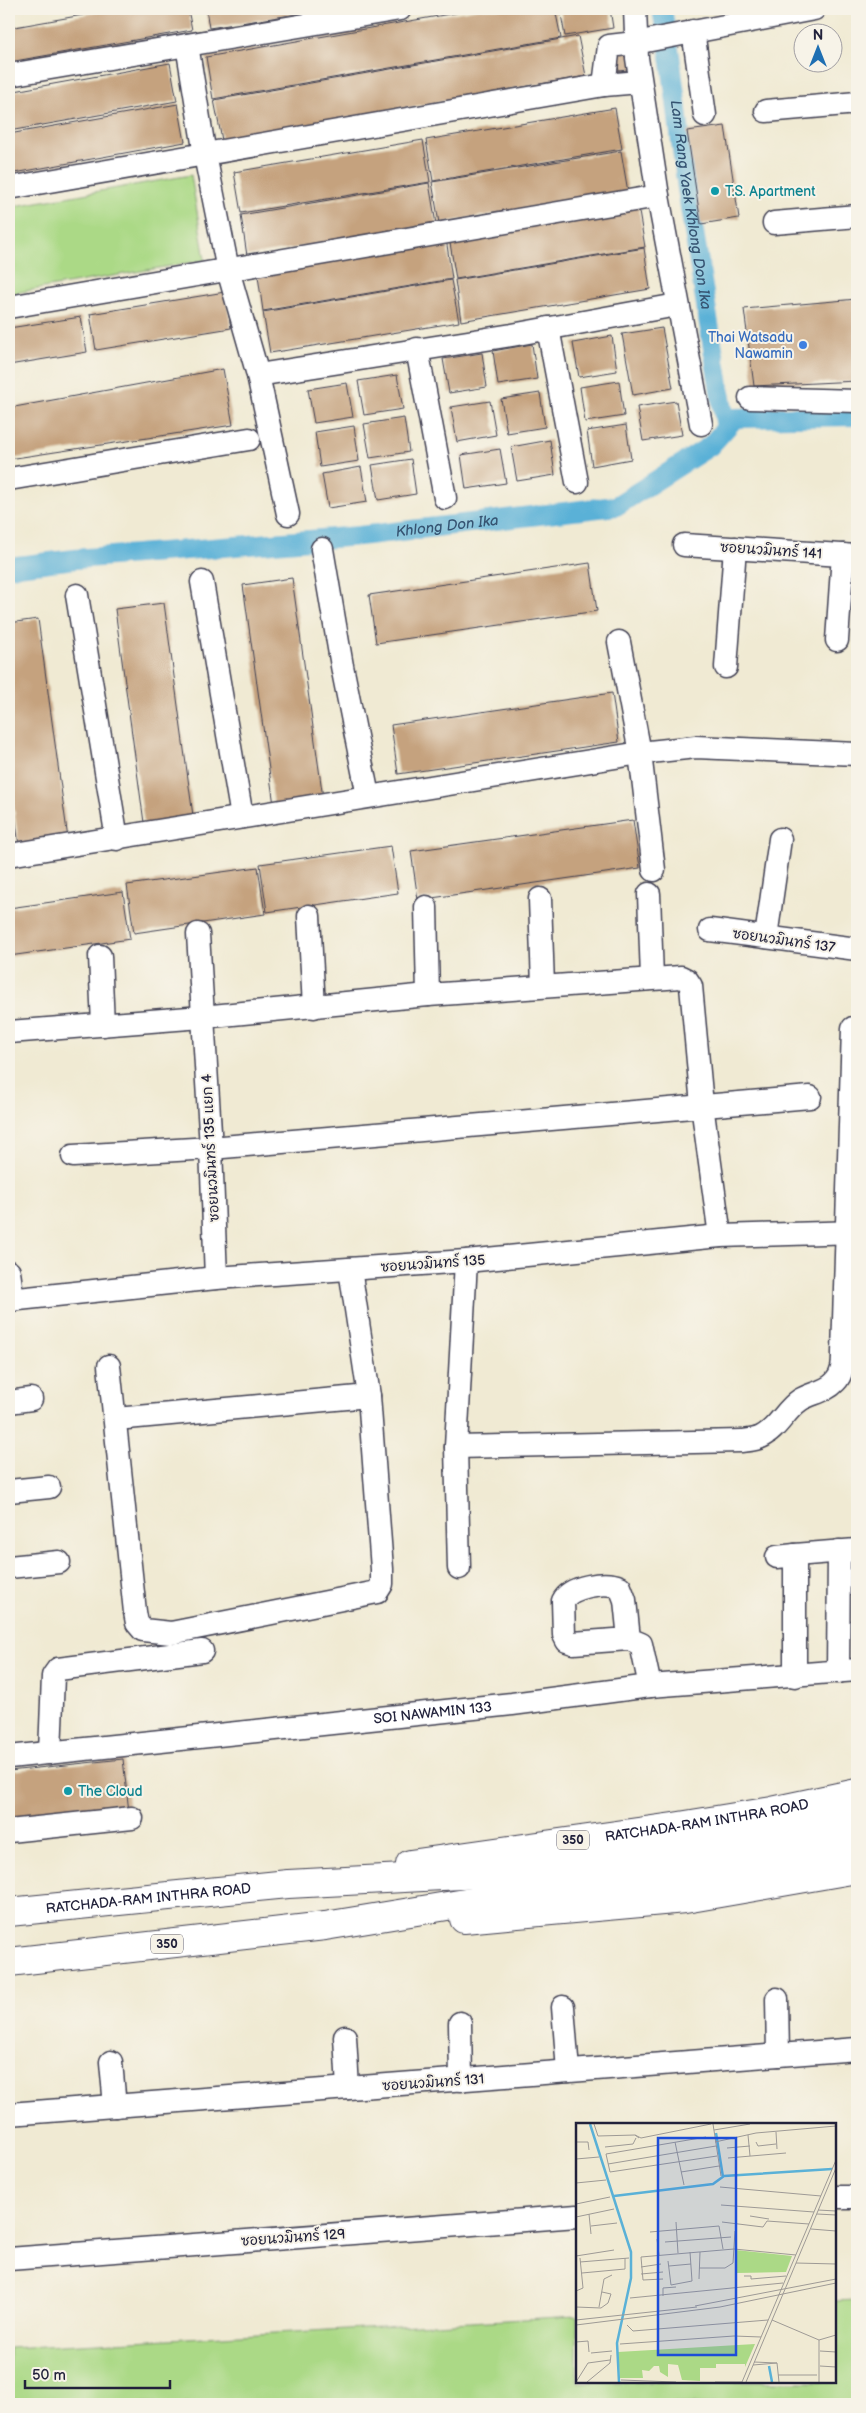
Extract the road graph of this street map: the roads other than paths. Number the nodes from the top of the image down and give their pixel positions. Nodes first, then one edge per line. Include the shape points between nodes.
1 (400, 9) edge
2 (635, 9) edge
3 (814, 9) edge
4 (676, 34) junction
5 (636, 43) junction
6 (187, 45) junction
7 (9, 75) edge
8 (640, 82) junction
9 (604, 86) junction
10 (857, 103) edge
11 (766, 111) dead end
12 (705, 115) dead end
13 (205, 155) junction
14 (9, 188) edge
15 (658, 196) junction
16 (857, 216) edge
17 (774, 222) dead end
18 (228, 270) junction
19 (677, 305) junction
20 (9, 307) edge
21 (548, 328) junction
22 (417, 349) junction
23 (258, 375) junction
24 (750, 398) dead end
25 (857, 401) edge
26 (702, 424) dead end
27 (249, 439) dead end
28 (9, 479) edge
29 (577, 482) dead end
30 (445, 498) dead end
31 (288, 514) dead end
32 (684, 545) dead end
33 (735, 548) junction
34 (322, 549) dead end
35 (850, 555) edge
36 (202, 582) dead end
37 (77, 595) dead end
38 (837, 640) dead end
39 (618, 642) dead end
40 (726, 667) dead end
41 (640, 753) junction
42 (857, 754) edge
43 (368, 796) junction
44 (242, 817) junction
45 (117, 838) junction
46 (780, 838) dead end
47 (9, 855) edge
48 (654, 870) dead end
49 (649, 894) dead end
50 (540, 899) dead end
51 (426, 907) dead end
52 (309, 916) dead end
53 (710, 930) dead end
54 (198, 934) dead end
55 (766, 937) junction
56 (857, 949) edge
57 (100, 956) dead end
58 (652, 978) junction
59 (543, 986) junction
60 (428, 995) junction
61 (314, 1007) junction
62 (202, 1017) junction
63 (103, 1025) junction
64 (853, 1028) dead end
65 (9, 1032) edge
66 (810, 1097) dead end
67 (702, 1105) junction
68 (211, 1148) junction
69 (74, 1156) dead end
70 (853, 1231) edge
71 (720, 1236) junction
72 (466, 1261) junction
73 (350, 1268) junction
74 (9, 1272) edge
75 (216, 1278) junction
76 (11, 1300) edge
77 (109, 1366) dead end
78 (368, 1396) junction
79 (31, 1399) dead end
80 (9, 1402) edge
81 (116, 1419) junction
82 (456, 1447) junction
83 (49, 1487) dead end
84 (9, 1491) edge
85 (847, 1550) edge
86 (59, 1562) dead end
87 (9, 1566) edge
88 (459, 1568) dead end
89 (629, 1639) dead end
90 (202, 1650) dead end
91 (848, 1671) edge
92 (795, 1676) junction
93 (650, 1686) junction
94 (50, 1753) junction
95 (9, 1756) edge
96 (857, 1793) edge
97 (132, 1818) dead end
98 (857, 1819) edge
99 (9, 1831) edge
100 (840, 1839) edge
101 (857, 1869) edge
102 (288, 1884) junction
103 (9, 1912) edge
104 (325, 1926) junction
105 (9, 1962) edge
106 (777, 1999) dead end
107 (562, 2007) dead end
108 (460, 2023) dead end
109 (345, 2037) dead end
110 (857, 2049) edge
111 (778, 2055) junction
112 (111, 2062) dead end
113 (568, 2071) junction
114 (460, 2080) junction
115 (348, 2088) junction
116 (115, 2106) junction
117 (9, 2114) edge
118 (836, 2197) edge
119 (857, 2197) edge
120 (576, 2216) edge
121 (9, 2260) edge

1 - 6 street
2 - 5 street
3 - 4 street
4 - 5 street
4 - 12 street
5 - 8 street
5 - 9 street via 609,46
6 - 7 street
6 - 13 street
8 - 9 street
8 - 15 street
9 - 13 street
10 - 11 street
13 - 14 street
13 - 18 street
15 - 18 street
15 - 19 street
16 - 17 street
18 - 20 street
18 - 23 street
19 - 21 street
19 - 26 street
21 - 22 street
21 - 29 street
22 - 23 street
22 - 30 street
23 - 31 street
24 - 25 street
27 - 28 street
32 - 33 street, ซอยนวมินทร์ 141
33 - 35 street, ซอยนวมินทร์ 141
33 - 40 street
34 - 43 street
35 - 38 street
36 - 44 street
37 - 45 street
39 - 41 street
41 - 42 street via 696,747
41 - 43 street
41 - 48 street
43 - 44 street
44 - 45 street
45 - 47 street
46 - 55 street
49 - 58 street
50 - 59 street
51 - 60 street
52 - 61 street
53 - 55 street, ซอยนวมินทร์ 137
54 - 62 street, ซอยนวมินทร์ 135 แยก 4
55 - 56 street, ซอยนวมินทร์ 137
57 - 63 street
58 - 59 street
58 - 67 street via 682,977 690,986
59 - 60 street
60 - 61 street
61 - 62 street
62 - 63 street
62 - 68 street, ซอยนวมินทร์ 135 แยก 4
63 - 65 street
64 - 70 street
66 - 67 street
67 - 68 street
67 - 71 street
68 - 69 street
68 - 75 street, ซอยนวมินทร์ 135 แยก 4
70 - 71 street, ซอยนวมินทร์ 135
70 - 82 street via 840,1374 826,1389 791,1407 770,1432 760,1438 742,1442
71 - 72 street, ซอยนวมินทร์ 135
72 - 73 street, ซอยนวมินทร์ 135
72 - 82 street
73 - 75 street, ซอยนวมินทร์ 135
73 - 78 street
74 - 76 street
75 - 76 street, ซอยนวมินทร์ 135
77 - 81 street
78 - 81 street
78 - 81 street via 382,1568 380,1588 368,1596 171,1633 143,1630 137,1623
79 - 80 street
82 - 88 street
83 - 84 street
85 - 91 street
85 - 92 street via 786,1556
86 - 87 street
89 - 93 street via 641,1644 644,1650
90 - 94 street via 58,1669 53,1676
91 - 92 street, SOI NAWAMIN 133
92 - 93 street, SOI NAWAMIN 133
93 - 94 street, SOI NAWAMIN 133
94 - 95 street, SOI NAWAMIN 133
96 - 102 main road, RATCHADA-RAM INTHRA ROAD / 350 via 673,1827 464,1854
97 - 99 street
98 - 100 main road, RATCHADA-RAM INTHRA ROAD / 350
100 - 102 main road, RATCHADA-RAM INTHRA ROAD / 350 via 693,1848 481,1874
100 - 104 main road, RATCHADA-RAM INTHRA ROAD / 350 via 691,1872 502,1897
101 - 104 main road, RATCHADA-RAM INTHRA ROAD / 350 via 685,1899 508,1917
102 - 103 main road, RATCHADA-RAM INTHRA ROAD / 350
104 - 105 main road, RATCHADA-RAM INTHRA ROAD / 350
106 - 111 street
107 - 113 street
108 - 114 street
109 - 115 street
110 - 111 street, ซอยนวมินทร์ 131
111 - 113 street, ซอยนวมินทร์ 131
112 - 116 street
113 - 114 street, ซอยนวมินทร์ 131
114 - 115 street, ซอยนวมินทร์ 131
115 - 116 street, ซอยนวมินทร์ 131
116 - 117 street, ซอยนวมินทร์ 131
118 - 119 street
120 - 121 street, ซอยนวมินทร์ 129

